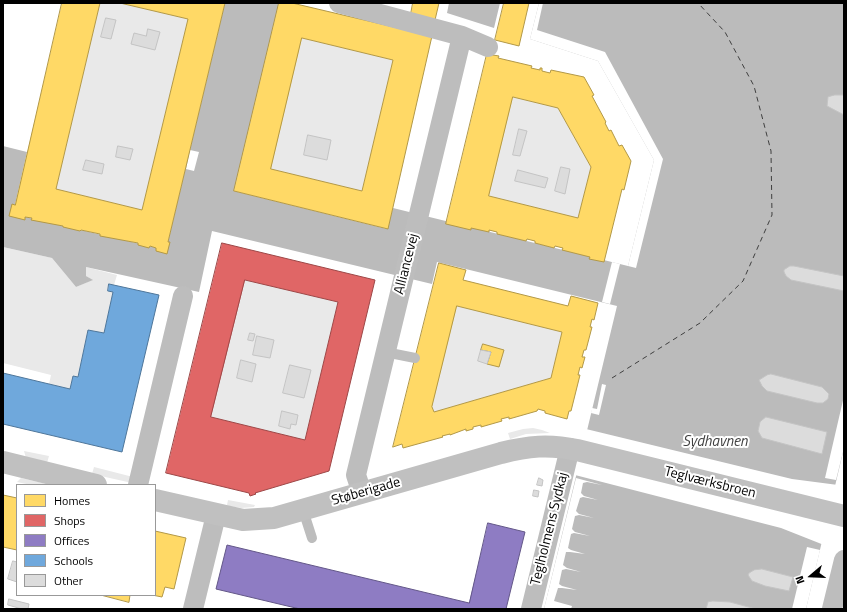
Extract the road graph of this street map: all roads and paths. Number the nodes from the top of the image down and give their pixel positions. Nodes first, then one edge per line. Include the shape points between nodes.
1 (340, 3) edge
2 (462, 36) junction
3 (488, 47) dead end
4 (183, 296) dead end
5 (386, 352) junction
6 (415, 358) dead end
7 (573, 449) junction
8 (3, 462) edge
9 (92, 484) edge
10 (138, 484) edge
11 (362, 493) junction
12 (156, 500) edge
13 (303, 510) junction
14 (216, 515) junction
15 (840, 515) edge
16 (312, 538) dead end
17 (844, 560) edge
18 (194, 609) edge
19 (531, 609) edge
20 (832, 609) edge

1 - 2 street
2 - 3 street
2 - 5 street, Alliancevej
4 - 10 street
5 - 6 lane
5 - 11 street, Alliancevej via 356,475
7 - 11 street, Støberigade via 547,445 524,447
7 - 15 street, Teglværksbroen
7 - 19 street, Teglholmens Sydkaj
8 - 9 street
11 - 13 street, Støberigade
12 - 14 street, Støberigade
13 - 14 street, Støberigade via 274,518 243,520
13 - 16 lane
14 - 18 street
17 - 20 street

